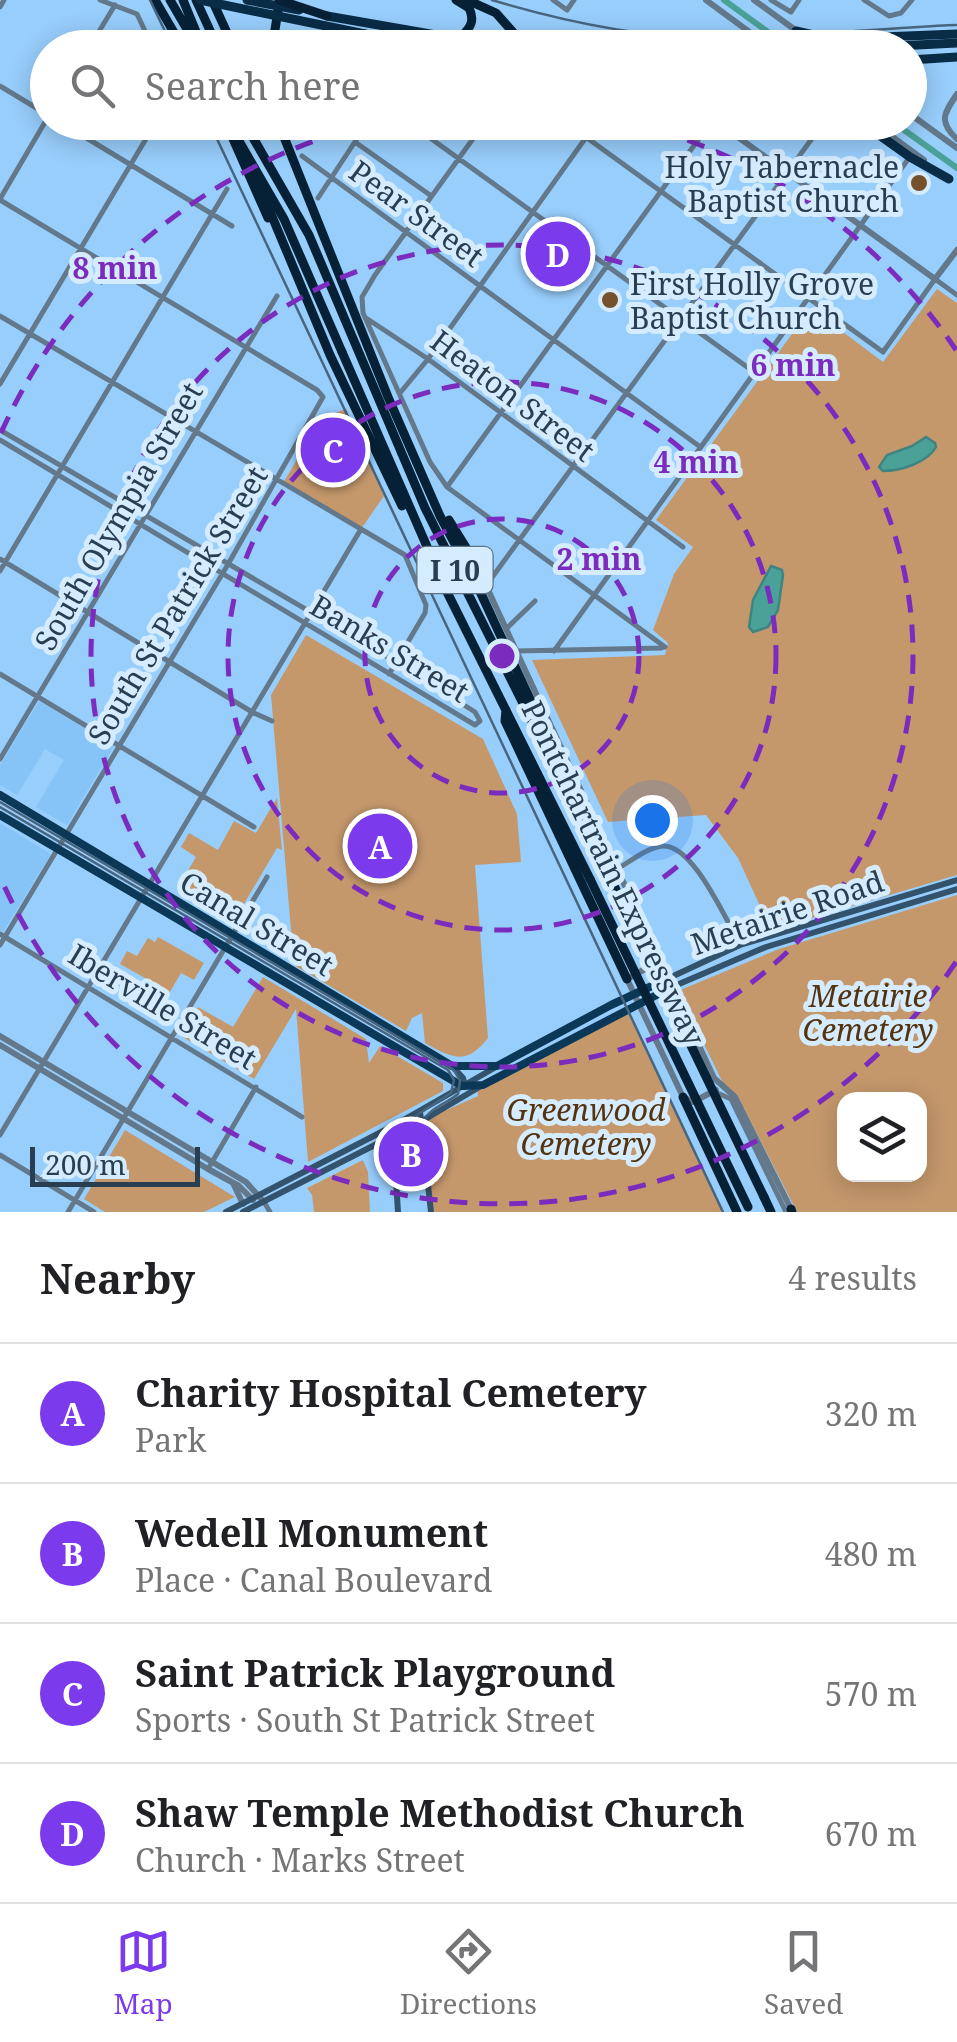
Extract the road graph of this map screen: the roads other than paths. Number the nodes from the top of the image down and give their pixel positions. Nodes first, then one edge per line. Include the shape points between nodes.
1 (4, 0) edge
2 (100, 0) edge
3 (155, 0) edge
4 (167, 0) edge
5 (183, 0) edge
6 (198, 0) edge
7 (212, 0) edge
8 (247, 0) edge
9 (280, 0) edge
10 (456, 0) edge
11 (467, 0) edge
12 (553, 0) edge
13 (574, 0) edge
14 (706, 0) edge
15 (754, 0) edge
16 (771, 0) edge
17 (799, 0) edge
18 (864, 0) edge
19 (912, 0) edge
20 (115, 5) junction
21 (0, 6) edge
22 (327, 16) junction
23 (366, 28) junction
24 (100, 30) edge
25 (144, 30) edge
26 (175, 30) edge
27 (180, 30) edge
28 (188, 30) edge
29 (194, 30) edge
30 (210, 30) edge
31 (225, 30) edge
32 (275, 30) edge
33 (372, 30) edge
34 (383, 30) edge
35 (467, 30) edge
36 (511, 30) edge
37 (747, 30) edge
38 (795, 30) edge
39 (957, 34) edge
40 (927, 35) edge
41 (957, 43) edge
42 (927, 45) edge
43 (957, 57) edge
44 (927, 59) edge
45 (0, 86) edge
46 (957, 94) edge
47 (30, 105) edge
48 (927, 126) edge
49 (957, 139) edge
50 (34, 140) edge
51 (90, 140) edge
52 (146, 140) edge
53 (236, 140) edge
54 (238, 140) edge
55 (254, 140) edge
56 (282, 140) edge
57 (434, 140) edge
58 (472, 140) edge
59 (585, 140) edge
60 (589, 140) edge
61 (700, 140) edge
62 (741, 140) edge
63 (811, 140) edge
64 (886, 140) edge
65 (895, 140) edge
66 (355, 142) joint
67 (957, 148) edge
68 (302, 156) dead end
69 (910, 157) junction
70 (459, 158) junction
71 (131, 165) junction
72 (788, 171) junction
73 (331, 178) junction
74 (953, 181) edge
75 (227, 190) dead end
76 (660, 192) junction
77 (431, 196) junction
78 (318, 198) dead end
79 (0, 199) edge
80 (534, 212) junction
81 (213, 214) junction
82 (232, 226) dead end
83 (862, 226) junction
84 (405, 232) junction
85 (734, 246) junction
86 (81, 249) junction
87 (957, 250) edge
88 (606, 266) junction
89 (935, 279) junction
90 (480, 286) junction
91 (957, 295) edge
92 (276, 296) dead end
93 (163, 297) junction
94 (809, 298) junction
95 (0, 316) edge
96 (364, 316) junction
97 (680, 320) junction
98 (31, 332) junction
99 (553, 340) junction
100 (244, 347) junction
101 (428, 359) junction
102 (755, 373) junction
103 (114, 381) junction
104 (0, 384) edge
105 (400, 393) junction
106 (627, 394) junction
107 (499, 413) junction
108 (0, 430) edge
109 (195, 430) junction
110 (0, 440) edge
111 (700, 447) junction
112 (414, 456) junction
113 (61, 468) junction
114 (573, 468) junction
115 (57, 475) junction
116 (278, 480) junction
117 (447, 488) junction
118 (145, 516) junction
119 (647, 521) junction
120 (415, 523) junction
121 (140, 525) junction
122 (361, 530) junction
123 (521, 542) junction
124 (682, 547) dead end
125 (3, 561) edge
126 (227, 566) junction
127 (0, 571) edge
128 (222, 574) junction
129 (488, 583) junction
130 (594, 595) junction
131 (536, 601) dead end
132 (88, 612) junction
133 (311, 614) junction
134 (305, 624) junction
135 (506, 629) junction
136 (554, 650) junction
137 (516, 652) junction
138 (396, 662) junction
139 (170, 663) junction
140 (0, 674) edge
141 (389, 674) junction
142 (432, 686) junction
143 (38, 696) junction
144 (426, 696) junction
145 (506, 708) junction
146 (252, 712) junction
147 (272, 721) dead end
148 (119, 746) junction
149 (0, 758) edge
150 (0, 795) edge
151 (202, 796) junction
152 (570, 798) junction
153 (0, 815) edge
154 (254, 827) dead end
155 (66, 834) junction
156 (57, 850) junction
157 (618, 868) junction
158 (127, 870) junction
159 (267, 878) dead end
160 (957, 880) edge
161 (150, 884) junction
162 (117, 886) junction
163 (957, 889) edge
164 (141, 900) junction
165 (732, 929) dead end
166 (234, 934) junction
167 (2, 936) edge
168 (0, 945) edge
169 (740, 945) junction
170 (224, 949) junction
171 (745, 956) junction
172 (661, 960) junction
173 (627, 979) junction
174 (671, 982) junction
175 (88, 987) junction
176 (636, 998) junction
177 (680, 1006) junction
178 (647, 1021) junction
179 (385, 1026) junction
180 (0, 1036) edge
181 (171, 1037) junction
182 (377, 1038) junction
183 (0, 1045) edge
184 (41, 1065) junction
185 (452, 1066) junction
186 (497, 1066) junction
187 (443, 1078) junction
188 (483, 1085) junction
189 (464, 1086) junction
190 (256, 1088) junction
191 (716, 1088) junction
192 (445, 1096) junction
193 (683, 1096) junction
194 (456, 1101) junction
195 (420, 1112) junction
196 (125, 1115) junction
197 (302, 1116) dead end
198 (422, 1121) junction
199 (393, 1126) junction
200 (0, 1135) edge
201 (392, 1136) junction
202 (0, 1155) edge
203 (209, 1166) junction
204 (224, 1176) junction
205 (258, 1199) junction
206 (74, 1200) junction
207 (243, 1208) edge
208 (750, 1209) edge
209 (790, 1211) edge
210 (68, 1212) edge
211 (94, 1212) edge
212 (226, 1212) edge
213 (270, 1212) edge
214 (398, 1212) edge
215 (431, 1212) edge
216 (737, 1212) edge
217 (771, 1212) edge

1 - 21 street
2 - 20 street
3 - 26 highway
4 - 27 highway
4 - 28 highway
5 - 29 highway
6 - 23 highway, bridge
6 - 30 highway
7 - 31 highway
8 - 22 highway, bridge
9 - 22 highway, bridge
9 - 32 highway
10 - 35 highway via 470,8
11 - 36 highway via 496,13
12 - 13 street via 566,10
14 - 37 street, bridge
15 - 38 street, bridge
16 - 17 street via 790,12
18 - 19 street via 894,16
20 - 24 street
20 - 25 street via 136,14
22 - 23 highway
23 - 33 highway
23 - 34 highway
39 - 40 highway, bridge
41 - 42 highway
43 - 44 highway
45 - 47 street
46 - 49 street via 945,110 944,126
48 - 67 street
50 - 79 street
51 - 71 street
52 - 71 street
53 - 120 highway, bridge via 373,447
54 - 120 highway, Pontchartrain Expressway / I 10, bridge via 284,219
55 - 152 highway, Pontchartrain Expressway / I 10 via 309,235 425,508
56 - 112 highway
57 - 70 street
58 - 70 street
59 - 80 street
60 - 76 street
61 - 76 street
62 - 72 street
63 - 72 street
64 - 69 highway
65 - 74 street
66 - 73 street
66 - 77 street
68 - 73 street, Pear Street
69 - 74 highway
69 - 83 street
70 - 77 street
70 - 80 street
71 - 81 street
71 - 86 street
72 - 83 street
72 - 85 street
73 - 78 street
73 - 84 street, Pear Street
75 - 81 street
76 - 85 street
76 - 88 street
77 - 84 street
79 - 86 street
80 - 88 street
80 - 90 street
81 - 82 street
81 - 93 street
83 - 89 street
83 - 94 street
84 - 90 street, Pear Street
84 - 96 street via 374,275 361,304
85 - 94 street
85 - 97 street
86 - 93 street
86 - 98 street
87 - 89 street
88 - 97 street
88 - 99 street
89 - 91 street
89 - 94 street via 883,352
90 - 99 street, Pear Street
90 - 101 street
92 - 100 street, South Olympia Street
93 - 100 street
93 - 103 street
94 - 102 street
95 - 98 street
96 - 101 street, Heaton Street
96 - 105 street
97 - 102 street
97 - 106 street
98 - 103 street
98 - 104 street
99 - 106 street, Pear Street
99 - 107 street
100 - 109 street, South Olympia Street
100 - 116 street, South St Patrick Street via 324,397
101 - 105 street
101 - 107 street, Heaton Street
102 - 111 street
103 - 109 street
103 - 113 street
105 - 117 street
106 - 111 street, Pear Street
106 - 114 street
107 - 114 street, Heaton Street
107 - 117 street
108 - 113 street, Banks Street
109 - 116 street
109 - 118 street, South Olympia Street
110 - 115 street, Banks Street
111 - 119 street
112 - 129 highway
112 - 152 highway via 509,652
113 - 115 street
113 - 118 street, Banks Street
114 - 119 street, Heaton Street
114 - 123 street
115 - 121 street, Banks Street
115 - 125 street
116 - 122 street
116 - 126 street, South St Patrick Street
117 - 123 street
118 - 121 street, South Olympia Street
118 - 126 street, Banks Street
119 - 124 street, Heaton Street
119 - 130 street
120 - 145 highway, Pontchartrain Expressway / I 10
121 - 128 street, Banks Street
121 - 132 street, South Olympia Street
122 - 133 street
122 - 138 street via 405,555 426,605
123 - 129 street
123 - 130 street
125 - 127 street
125 - 132 street
126 - 128 street, South St Patrick Street
126 - 133 street, Banks Street
128 - 134 street, Banks Street
128 - 139 street, South St Patrick Street
129 - 135 street
130 - 136 street
130 - 136 street via 665,648
131 - 135 street
132 - 139 street
132 - 143 street, South Olympia Street
133 - 134 street
133 - 138 street, Banks Street
134 - 141 street, Banks Street
134 - 146 street
135 - 137 street
136 - 137 street
137 - 157 street
138 - 141 street
138 - 142 street, Banks Street
139 - 146 street
139 - 148 street, South St Patrick Street
140 - 143 street
141 - 144 street, Banks Street
142 - 144 street
142 - 144 street, Banks Street via 480,721 476,725
143 - 148 street
143 - 149 street, South Olympia Street
145 - 173 highway via 519,754
145 - 208 highway, Pontchartrain Expressway / I 10, bridge
146 - 147 street
146 - 151 street
148 - 151 street
148 - 155 street, South St Patrick Street
150 - 155 main road, Canal Street
151 - 154 street
151 - 161 street
152 - 217 highway, Pontchartrain Expressway / I 10, bridge
153 - 156 main road, Canal Street
155 - 156 street, South St Patrick Street
155 - 158 main road, Canal Street
156 - 162 main road, Canal Street
156 - 167 street, South St Patrick Street
157 - 165 street via 652,849 676,848
157 - 172 street
158 - 161 main road, Canal Street
158 - 162 main road
159 - 166 street
160 - 169 main road, Metairie Road
161 - 164 street
161 - 166 main road, Canal Street
162 - 164 main road, Canal Street
163 - 171 main road, Metairie Road
164 - 170 main road, Canal Street
164 - 175 street
166 - 170 street
166 - 179 main road, Canal Street
167 - 168 street, South St Patrick Street
167 - 175 street, Iberville Street
169 - 171 street
169 - 174 main road, Metairie Road
170 - 181 street
170 - 182 main road, Canal Street
171 - 174 main road, Metairie Road
172 - 173 street
172 - 174 street
173 - 176 street
174 - 176 main road, Metairie Road
174 - 177 street
175 - 181 street, Iberville Street
175 - 184 street
176 - 178 street
176 - 186 main road
176 - 188 main road
177 - 178 street
177 - 191 street
178 - 193 street
179 - 182 main road
179 - 185 main road, Canal Street
180 - 184 street
181 - 190 street, Iberville Street
181 - 196 street
182 - 187 main road, Canal Street
183 - 184 street
184 - 196 street
184 - 200 street
185 - 186 main road
185 - 189 main road
186 - 189 main road
187 - 189 main road, Canal Street
187 - 192 main road
188 - 189 main road, Canal Street
188 - 194 main road
189 - 192 main road
189 - 194 main road
190 - 197 street, Iberville Street
190 - 203 street
191 - 193 street via 693,1102
191 - 209 street via 736,1097
192 - 195 main road
193 - 216 highway
194 - 198 main road
195 - 198 main road
195 - 199 main road
196 - 203 street
196 - 206 street
198 - 201 main road
198 - 215 main road
199 - 201 main road
199 - 205 main road
201 - 205 main road
201 - 214 main road
202 - 206 street
203 - 204 street
203 - 205 street via 246,1182
204 - 205 street
204 - 207 street
205 - 207 main road
205 - 207 main road
205 - 213 street
206 - 210 street
206 - 211 street
207 - 212 main road

